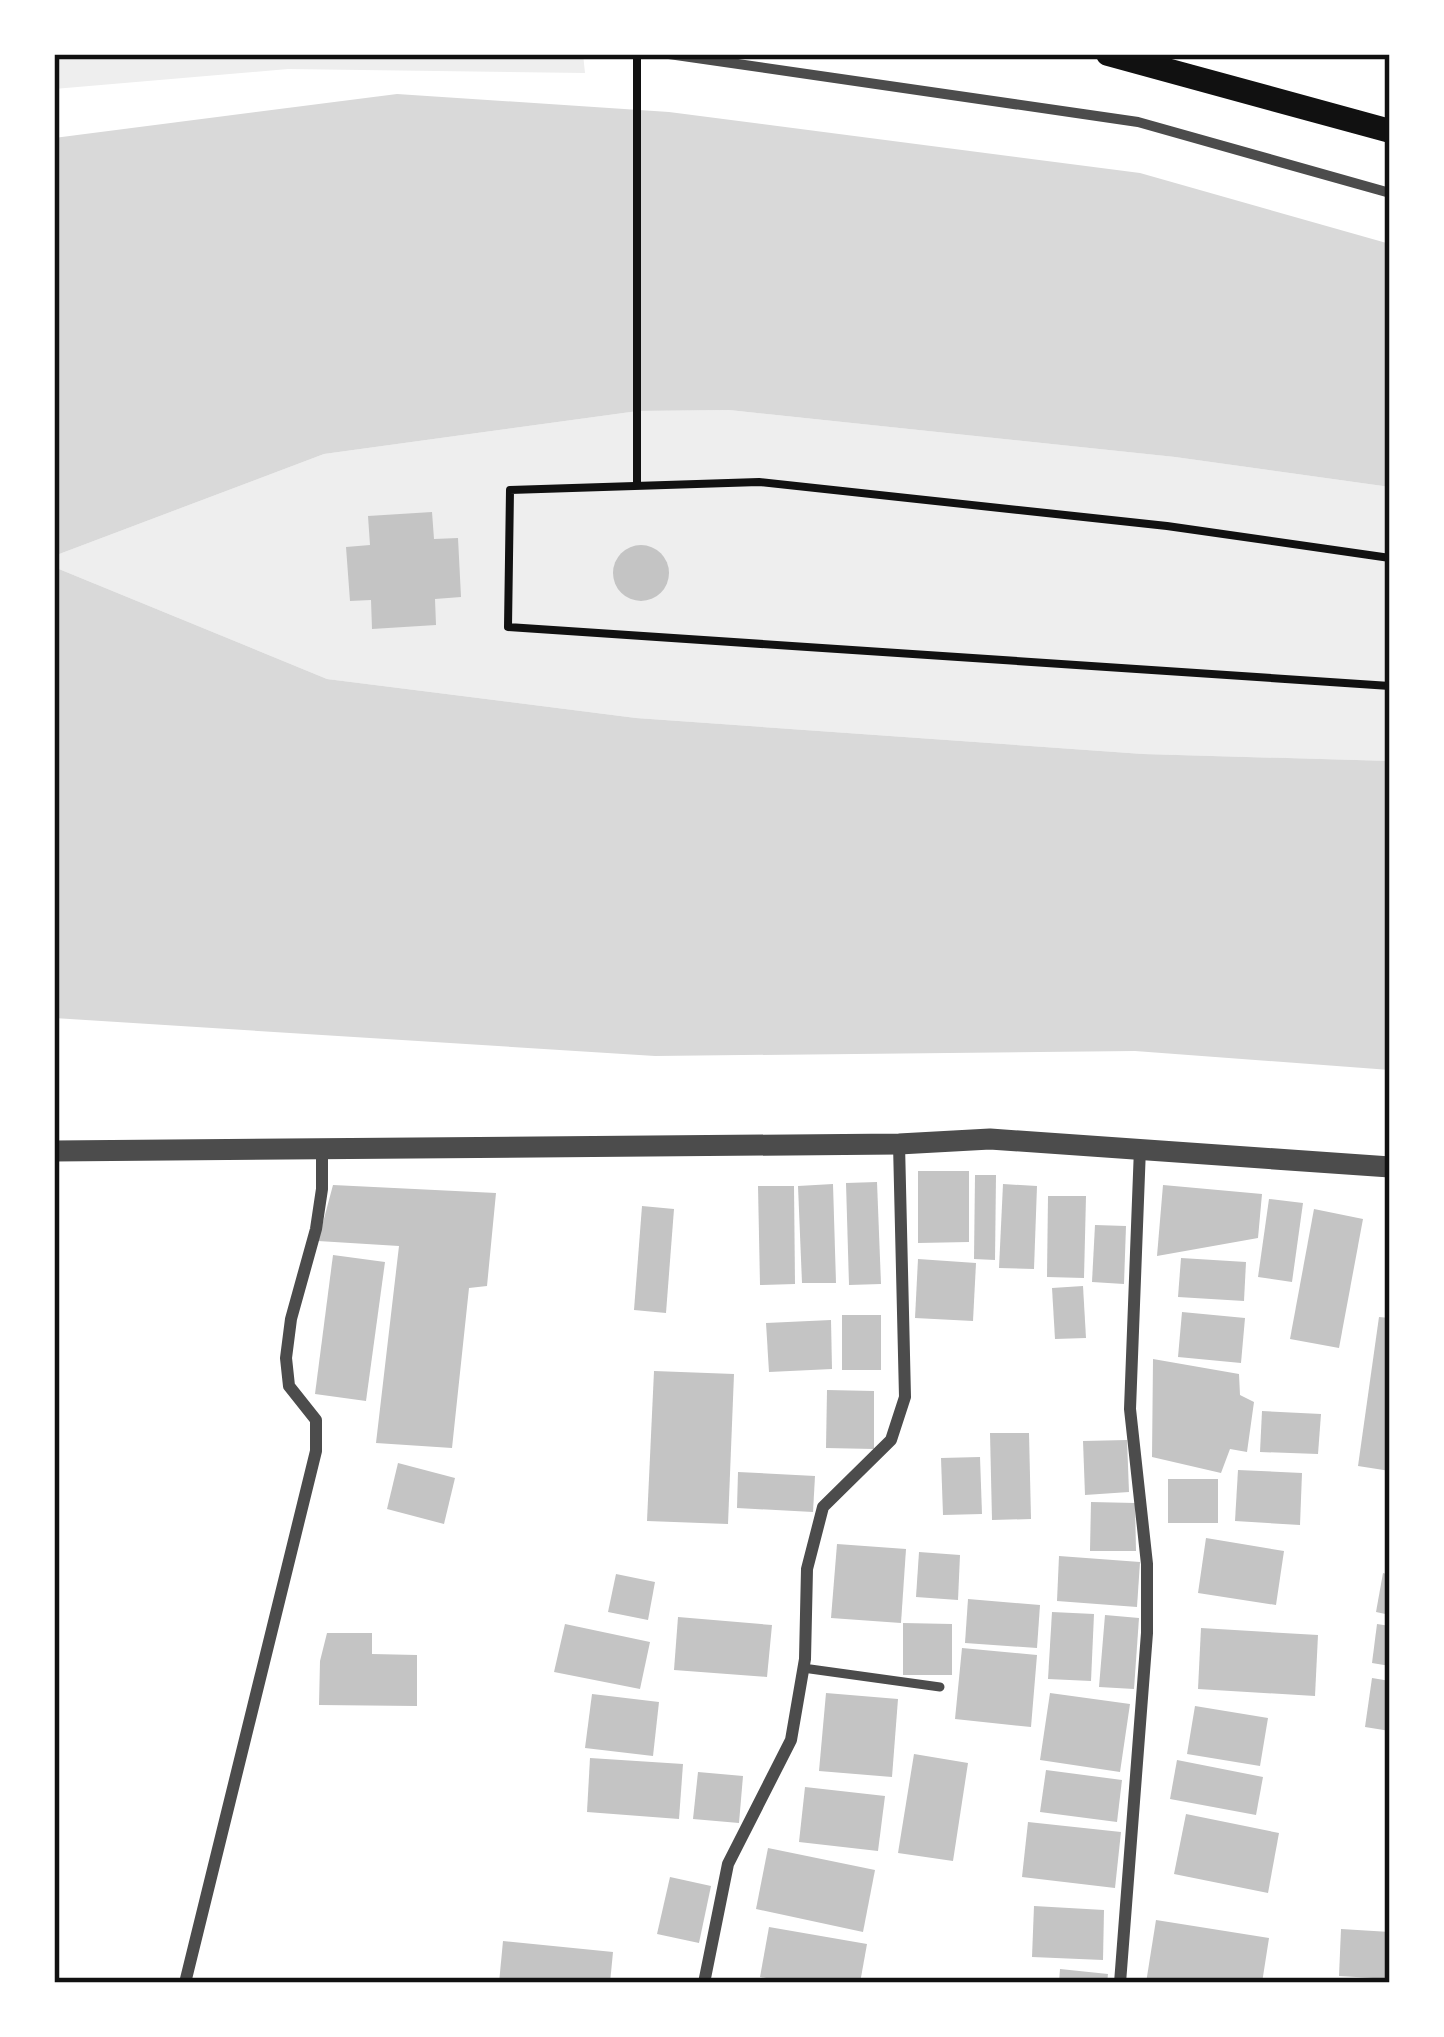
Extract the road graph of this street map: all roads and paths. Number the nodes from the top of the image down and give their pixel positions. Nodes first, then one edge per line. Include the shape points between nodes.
1 (637, 54) edge
2 (669, 54) edge
3 (1108, 54) edge
4 (1390, 131) edge
5 (1390, 193) edge
6 (637, 484) junction
7 (1390, 558) edge
8 (1390, 686) edge
9 (899, 1144) junction
10 (1140, 1148) junction
11 (322, 1149) junction
12 (54, 1151) edge
13 (1390, 1167) edge
14 (803, 1668) junction
15 (940, 1687) dead end
16 (184, 1983) edge
17 (704, 1983) edge
18 (1120, 1983) edge

1 - 6 path
2 - 5 street via 1138,122
3 - 4 main road
6 - 7 path via 760,482
6 - 8 path via 510,490 508,627
9 - 10 street via 991,1139
9 - 11 street
9 - 14 street via 904,1397 891,1440 823,1507 807,1569
10 - 13 street
10 - 18 street via 1130,1409 1148,1564 1147,1633
11 - 12 street
11 - 16 street via 316,1229 286,1358 289,1386 316,1420 316,1450
14 - 15 lane
14 - 17 street via 791,1740 728,1864

